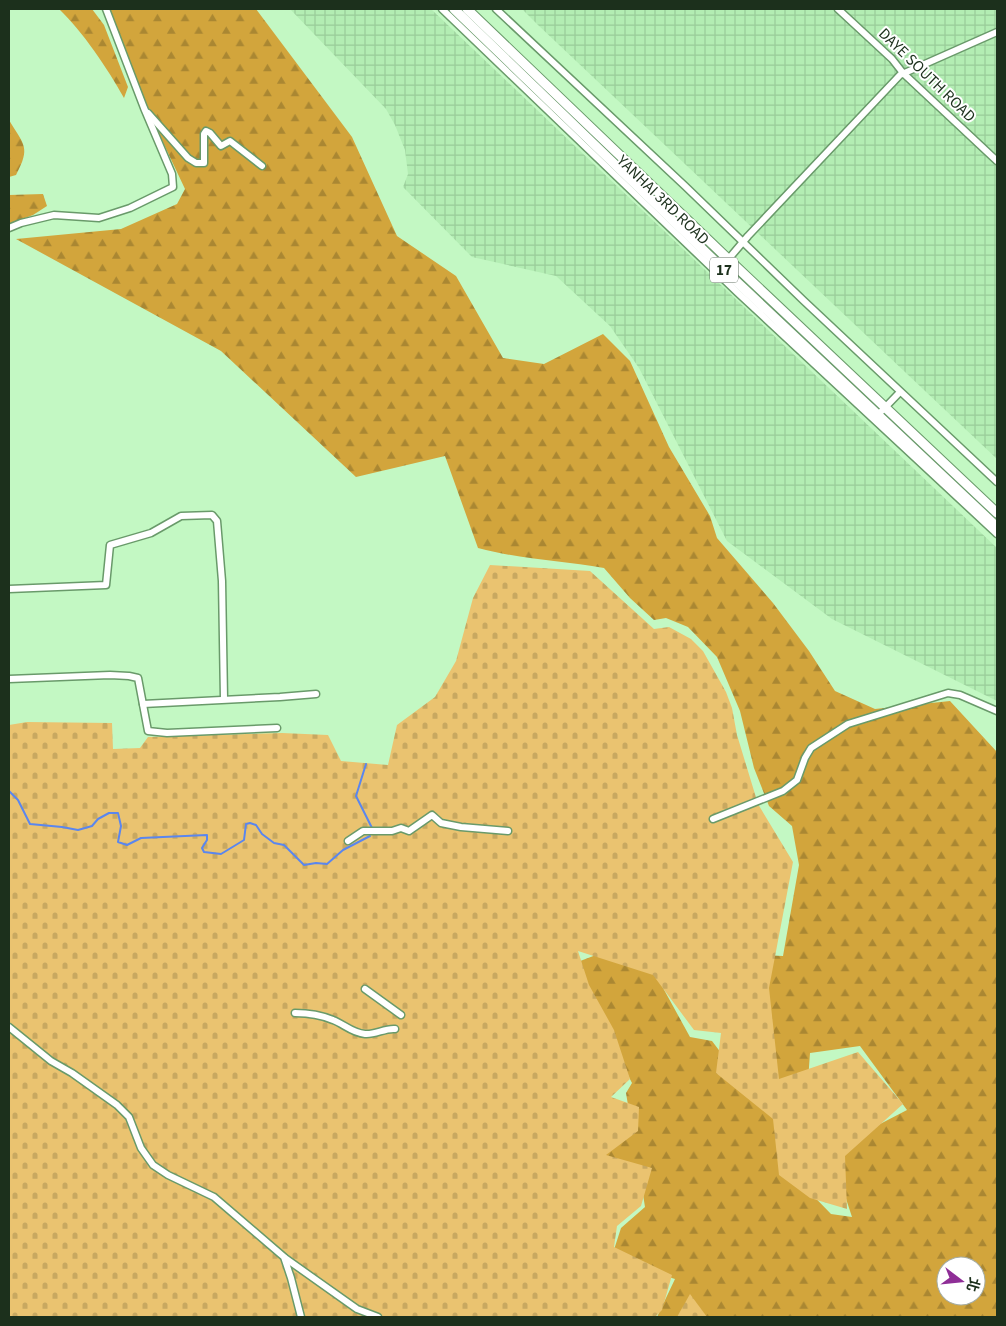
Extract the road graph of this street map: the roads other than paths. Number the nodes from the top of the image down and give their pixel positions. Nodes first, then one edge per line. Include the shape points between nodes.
1 (106, 9) edge
2 (442, 9) edge
3 (454, 9) edge
4 (467, 9) edge
5 (496, 9) edge
6 (838, 9) edge
7 (997, 32) edge
8 (501, 54) junction
9 (903, 73) junction
10 (544, 95) junction
11 (144, 108) junction
12 (582, 132) junction
13 (997, 161) edge
14 (262, 166) dead end
15 (637, 172) junction
16 (628, 182) junction
17 (9, 228) edge
18 (695, 228) junction
19 (686, 238) junction
20 (742, 243) junction
21 (728, 260) junction
22 (719, 270) junction
23 (821, 347) junction
24 (812, 357) junction
25 (900, 392) junction
26 (885, 408) junction
27 (876, 417) junction
28 (997, 482) edge
29 (997, 513) edge
30 (997, 527) edge
31 (997, 534) edge
32 (9, 589) edge
33 (9, 679) edge
34 (316, 694) dead end
35 (224, 699) junction
36 (143, 704) junction
37 (997, 711) edge
38 (277, 728) dead end
39 (713, 819) dead end
40 (508, 831) dead end
41 (348, 841) dead end
42 (365, 989) dead end
43 (295, 1013) dead end
44 (401, 1015) dead end
45 (9, 1027) edge
46 (395, 1029) dead end
47 (284, 1257) junction
48 (301, 1317) edge
49 (378, 1317) edge

1 - 11 street
2 - 8 street, YANHAI 3RD ROAD
3 - 8 main road, YANHAI 3RD ROAD / 17
4 - 8 main road, YANHAI 3RD ROAD / 17
5 - 20 street, YANHAI 3RD ROAD
6 - 9 street, DAYE SOUTH ROAD
7 - 9 street
8 - 10 main road, YANHAI 3RD ROAD / 17
8 - 10 street, YANHAI 3RD ROAD
9 - 13 street, DAYE SOUTH ROAD
9 - 20 street
10 - 12 main road, YANHAI 3RD ROAD / 17
10 - 12 street, YANHAI 3RD ROAD
11 - 14 street via 196,163 204,163 206,131 221,146 230,141
11 - 17 street via 172,174 173,187 130,208 100,218 54,215
12 - 15 main road, YANHAI 3RD ROAD / 17
12 - 16 main road, YANHAI 3RD ROAD / 17
15 - 16 street
15 - 18 main road, YANHAI 3RD ROAD / 17
16 - 19 main road, YANHAI 3RD ROAD / 17
18 - 19 street
18 - 21 main road, YANHAI 3RD ROAD / 17
19 - 22 main road, YANHAI 3RD ROAD / 17
20 - 21 street
20 - 25 street, YANHAI 3RD ROAD
21 - 22 street
21 - 23 main road, YANHAI 3RD ROAD / 17
22 - 24 main road, YANHAI 3RD ROAD / 17
23 - 24 street
23 - 26 main road, YANHAI 3RD ROAD / 17
24 - 27 main road, YANHAI 3RD ROAD / 17
25 - 26 street
25 - 28 street, YANHAI 3RD ROAD
26 - 27 street
26 - 29 main road, YANHAI 3RD ROAD / 17
27 - 30 main road, YANHAI 3RD ROAD / 17
27 - 31 street, YANHAI 3RD ROAD
32 - 35 street via 106,585 110,544 151,533 182,516 212,515 217,521 221,573
33 - 36 street via 129,676 138,678
34 - 35 street
35 - 36 street
36 - 38 street via 148,731
37 - 39 street via 960,694 948,693 848,724 811,748 797,780 783,791
40 - 41 street via 440,823 432,815 409,831 402,828 363,831
42 - 44 street
43 - 46 street via 332,1019 354,1032 367,1034
45 - 47 street via 45,1056 117,1104 129,1117 141,1148 153,1165 214,1197
47 - 48 street
47 - 49 street via 357,1309

